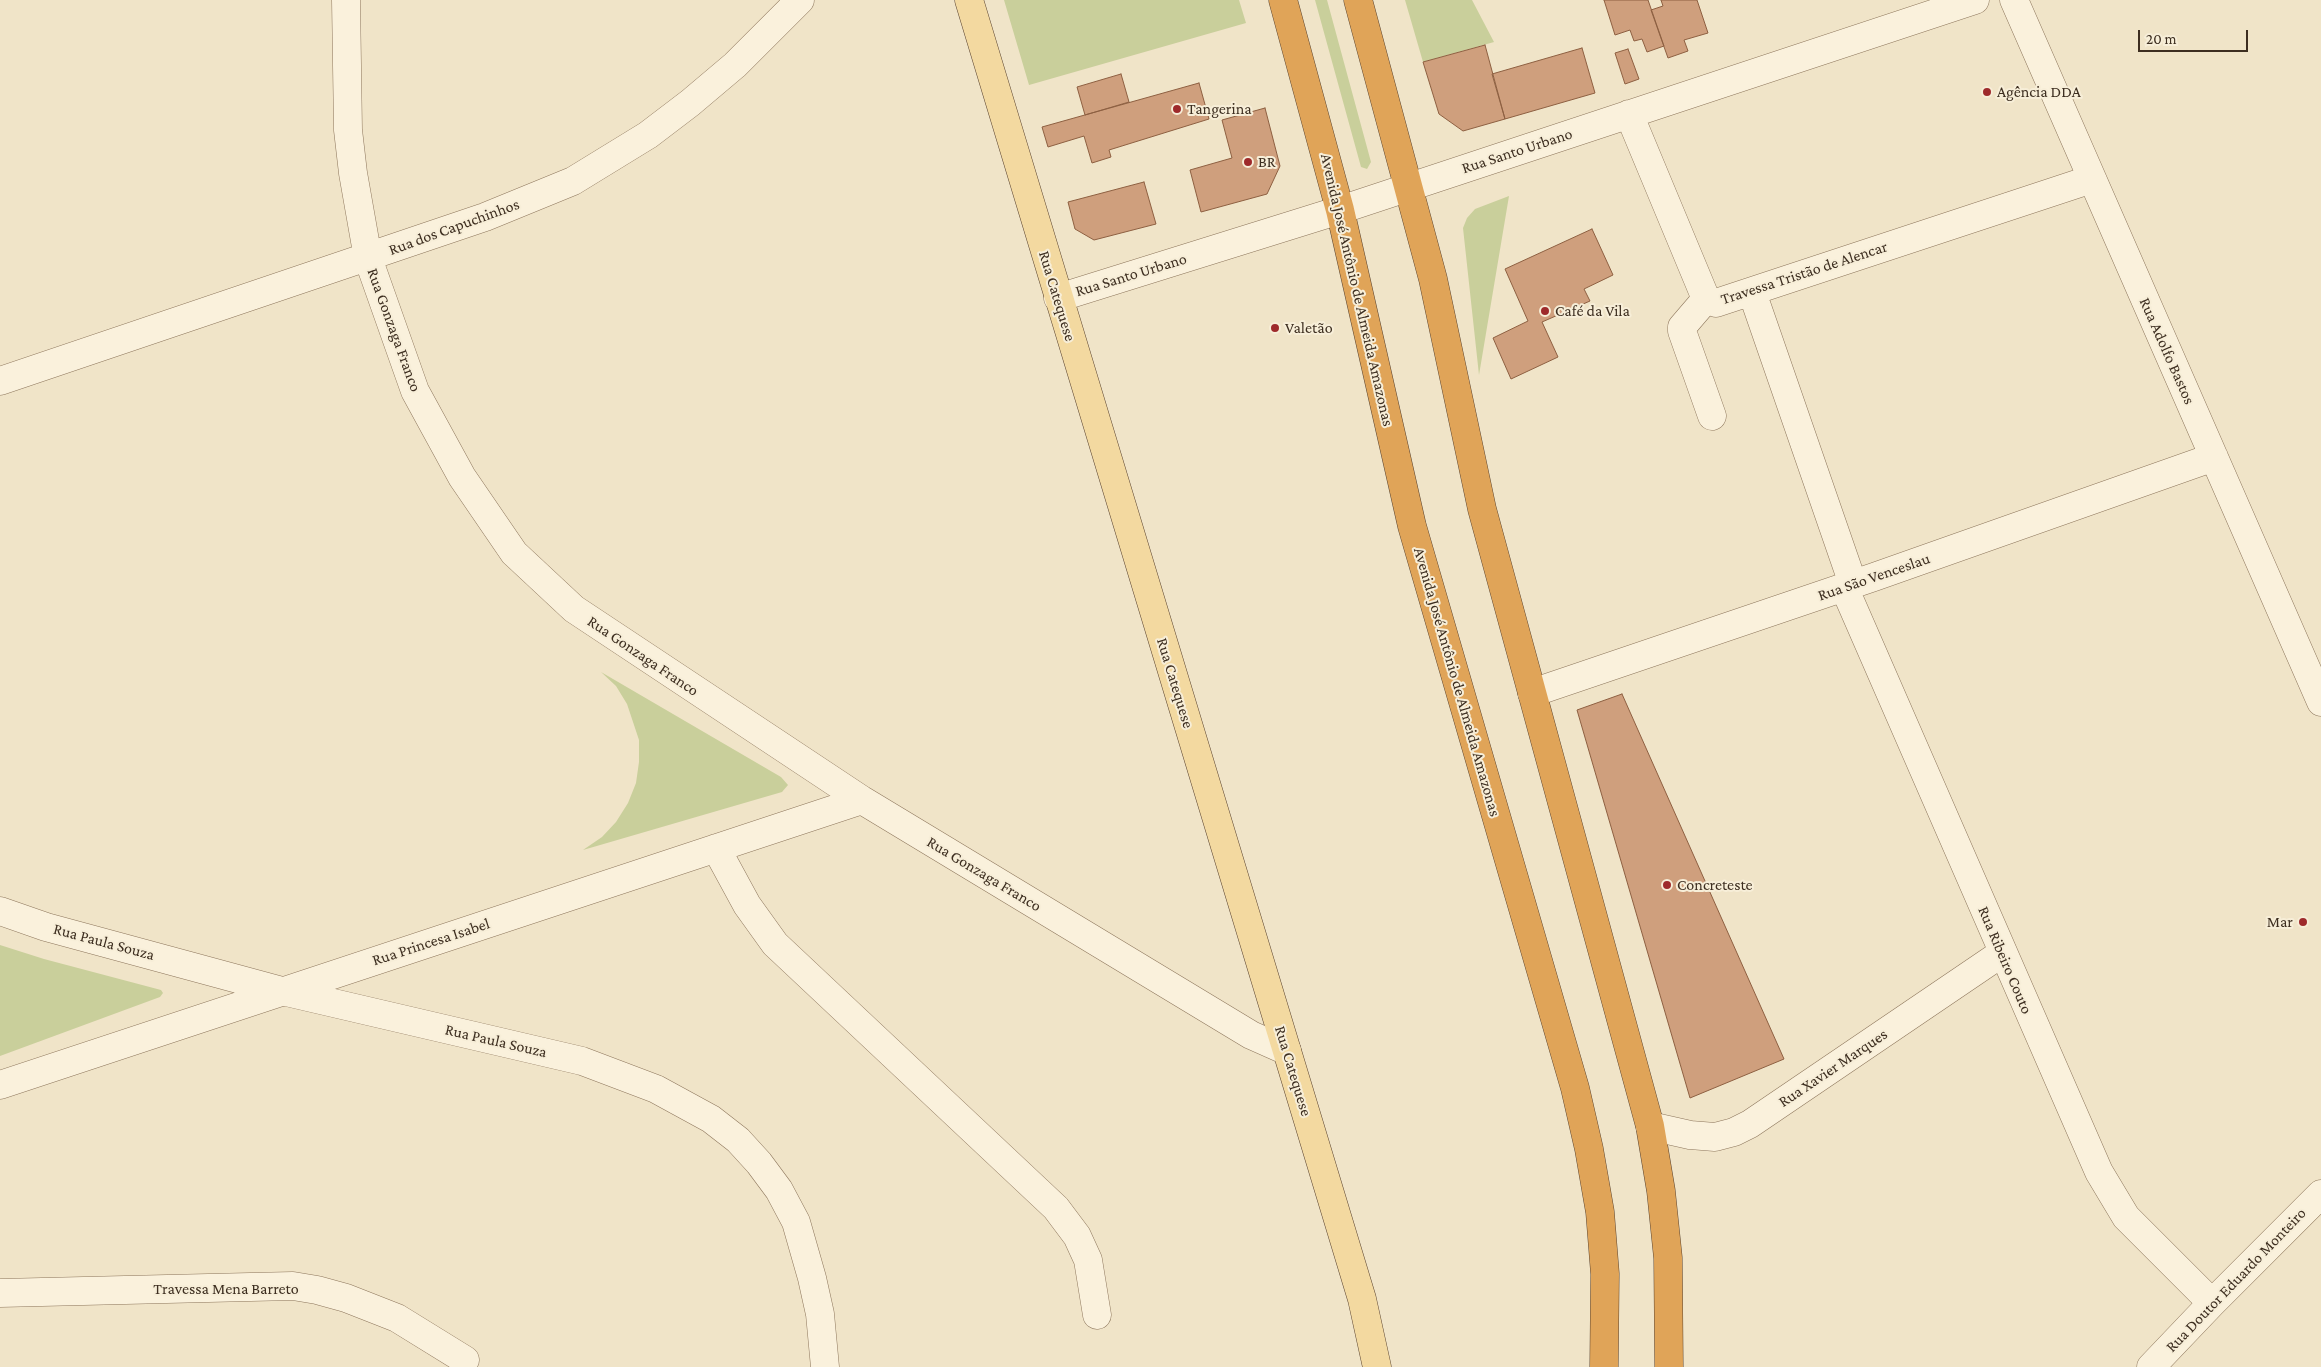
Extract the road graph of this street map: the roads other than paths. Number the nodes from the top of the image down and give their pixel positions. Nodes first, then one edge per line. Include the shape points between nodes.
1 (346, 0) edge
2 (800, 0) edge
3 (969, 0) edge
4 (1283, 0) edge
5 (1358, 0) edge
6 (1974, 0) edge
7 (2014, 0) edge
8 (1629, 114) junction
9 (2092, 178) junction
10 (1410, 187) junction
11 (1340, 210) junction
12 (368, 258) junction
13 (1752, 292) junction
14 (1058, 298) junction
15 (1706, 298) junction
16 (0, 380) edge
17 (1712, 416) dead end
18 (2214, 457) junction
19 (1848, 586) junction
20 (1532, 693) junction
21 (2321, 702) edge
22 (862, 800) junction
23 (716, 848) junction
24 (0, 911) edge
25 (2002, 953) junction
26 (282, 991) junction
27 (1287, 1051) junction
28 (0, 1085) edge
29 (1650, 1126) junction
30 (2321, 1194) edge
31 (0, 1293) edge
32 (2212, 1303) junction
33 (1097, 1315) dead end
34 (465, 1360) dead end
35 (825, 1367) edge
36 (1377, 1367) edge
37 (1604, 1367) edge
38 (1669, 1367) edge
39 (2152, 1367) edge

1 - 12 street, Rua Gonzaga Franco via 348,130
2 - 12 street, Rua dos Capuchinhos via 735,65 690,103 648,135 573,181 485,217
3 - 14 main road, Rua Catequese
4 - 11 highway, Avenida José Antônio de Almeida Amazonas
5 - 10 highway
6 - 8 street, Rua Santo Urbano
7 - 9 street, Rua Adolfo Bastos
8 - 10 street, Rua Santo Urbano
8 - 15 street, Travessa Tristão de Alencar
9 - 13 street, Travessa Tristão de Alencar
9 - 18 street, Rua Adolfo Bastos
10 - 11 street, Rua Santo Urbano
10 - 20 highway via 1482,509
11 - 14 street, Rua Santo Urbano
11 - 37 highway, Avenida José Antônio de Almeida Amazonas via 1412,526 1575,1088 1589,1149 1606,1274
12 - 16 street, Rua dos Capuchinhos
12 - 22 street, Rua Gonzaga Franco via 415,391 462,477 514,553 574,609
13 - 15 street, Travessa Tristão de Alencar via 1721,302
13 - 19 street, Rua Ribeiro Couto
14 - 27 main road, Rua Catequese
15 - 17 street via 1682,327 1682,332
18 - 19 street, Rua São Venceslau
18 - 21 street, Rua Adolfo Bastos
19 - 20 street, Rua São Venceslau
19 - 25 street, Rua Ribeiro Couto
20 - 29 highway
22 - 23 street, Rua Princesa Isabel
22 - 27 street, Rua Gonzaga Franco via 1251,1035
23 - 26 street, Rua Princesa Isabel
23 - 33 street via 747,905 775,944 1056,1208 1078,1236 1088,1260
24 - 26 street, Rua Paula Souza via 46,927
25 - 29 street, Rua Xavier Marques via 1734,1132 1715,1137
25 - 32 street, Rua Ribeiro Couto via 2086,1148 2114,1199 2144,1237
26 - 28 street, Rua Princesa Isabel
26 - 35 street, Rua Paula Souza via 582,1061 656,1089 711,1119 760,1163 796,1222 820,1314
27 - 36 main road, Rua Catequese via 1362,1299
29 - 38 highway via 1668,1258
30 - 32 street, Rua Doutor Eduardo Monteiro
31 - 34 street, Travessa Mena Barreto via 309,1288 397,1318
32 - 39 street, Rua Doutor Eduardo Monteiro

